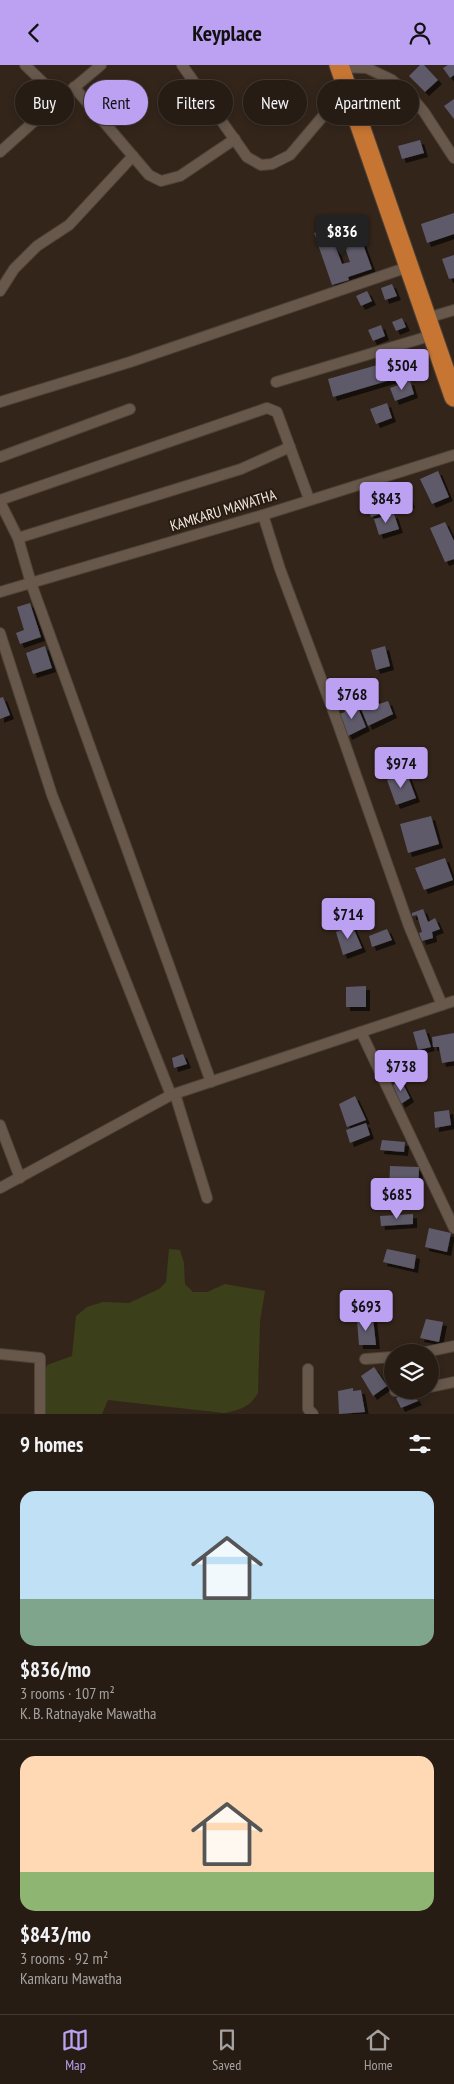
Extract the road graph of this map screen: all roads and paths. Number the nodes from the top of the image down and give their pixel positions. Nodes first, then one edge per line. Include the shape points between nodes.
1 (25, 65) edge
2 (101, 65) edge
3 (182, 65) edge
4 (340, 66) edge
5 (40, 80) edge
6 (344, 80) edge
7 (74, 87) joint
8 (317, 123) edge
9 (31, 125) edge
10 (359, 125) edge
11 (235, 139) junction
12 (0, 152) edge
13 (133, 156) junction
14 (454, 158) edge
15 (408, 267) junction
16 (0, 291) edge
17 (454, 310) edge
18 (430, 326) junction
19 (276, 383) dead end
20 (454, 397) edge
21 (0, 402) edge
22 (130, 409) dead end
23 (290, 447) junction
24 (454, 455) edge
25 (0, 457) edge
26 (309, 499) junction
27 (0, 501) edge
28 (263, 515) junction
29 (18, 538) junction
30 (31, 583) junction
31 (0, 593) edge
32 (0, 633) edge
33 (454, 1001) edge
34 (442, 1005) junction
35 (361, 1032) junction
36 (211, 1082) junction
37 (173, 1095) junction
38 (0, 1125) edge
39 (20, 1178) junction
40 (0, 1188) edge
41 (207, 1198) dead end
42 (454, 1228) edge
43 (454, 1347) edge
44 (439, 1350) edge
45 (0, 1354) edge
46 (384, 1358) edge
47 (365, 1359) dead end
48 (308, 1369) dead end
49 (454, 1382) edge
50 (439, 1385) edge
51 (40, 1414) edge
52 (313, 1414) edge

1 - 5 street
2 - 7 street
3 - 11 street
4 - 6 highway
4 - 14 street via 367,68 392,80 424,112
7 - 13 street
8 - 11 street via 290,155 272,164 261,165 247,157
9 - 12 street
10 - 15 highway
11 - 13 street via 180,175 161,181 149,175
13 - 16 street via 69,225 37,246 14,269
15 - 18 highway
15 - 21 street via 130,362
17 - 18 street
18 - 19 street
18 - 20 highway
22 - 25 street
23 - 26 street
23 - 27 street via 277,412 267,408
23 - 29 street via 240,469
24 - 26 street, KAMKARU MAWATHA
26 - 28 street, KAMKARU MAWATHA
27 - 29 street
28 - 30 street, KAMKARU MAWATHA
28 - 34 street via 409,926
29 - 30 street
30 - 31 street, KAMKARU MAWATHA
30 - 36 street
32 - 37 street via 52,795
33 - 34 street
34 - 35 street
35 - 36 street
35 - 42 street
36 - 37 street
37 - 39 street
37 - 41 street
38 - 39 street
39 - 40 street
43 - 44 street
45 - 51 street via 40,1359
46 - 47 street
48 - 52 street via 308,1409
49 - 50 street

